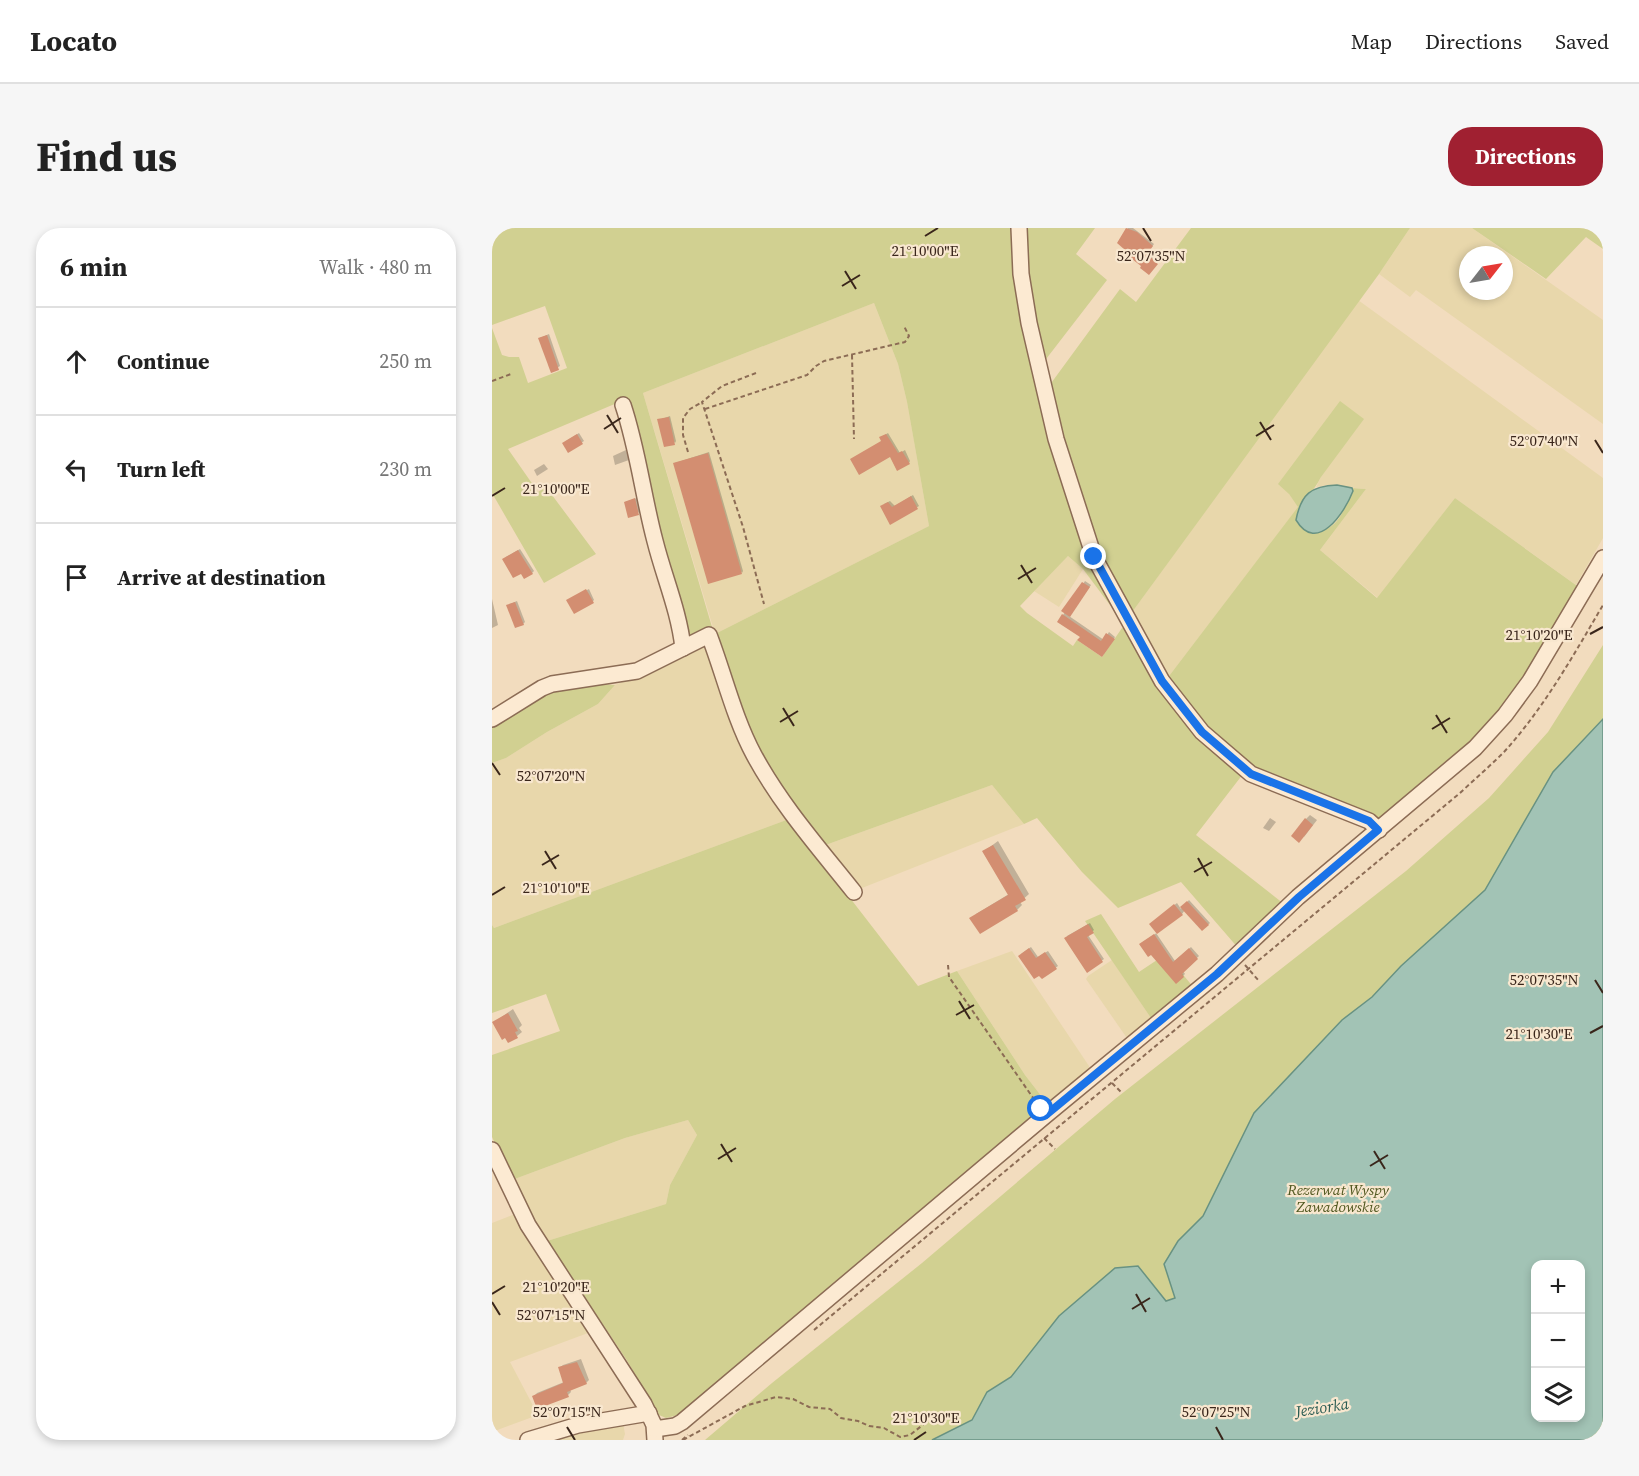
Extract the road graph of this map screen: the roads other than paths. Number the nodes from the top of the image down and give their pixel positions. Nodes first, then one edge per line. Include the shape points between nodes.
1 (1019, 228) edge
2 (623, 405) dead end
3 (1603, 558) edge
4 (683, 648) junction
5 (492, 719) edge
6 (1378, 830) junction
7 (854, 892) dead end
8 (492, 1150) edge
9 (649, 1413) junction
10 (655, 1435) edge
11 (528, 1440) edge

1 - 6 street via 1029,323 1060,450 1094,557 1162,681 1202,732 1251,774 1369,821
2 - 4 street
3 - 6 street via 1530,681 1505,715 1475,748
4 - 5 street via 637,671 552,684
4 - 7 street via 709,635 753,753 779,798
6 - 10 street via 1217,974 682,1422
8 - 9 street via 528,1225
9 - 10 street
9 - 11 street via 578,1425

